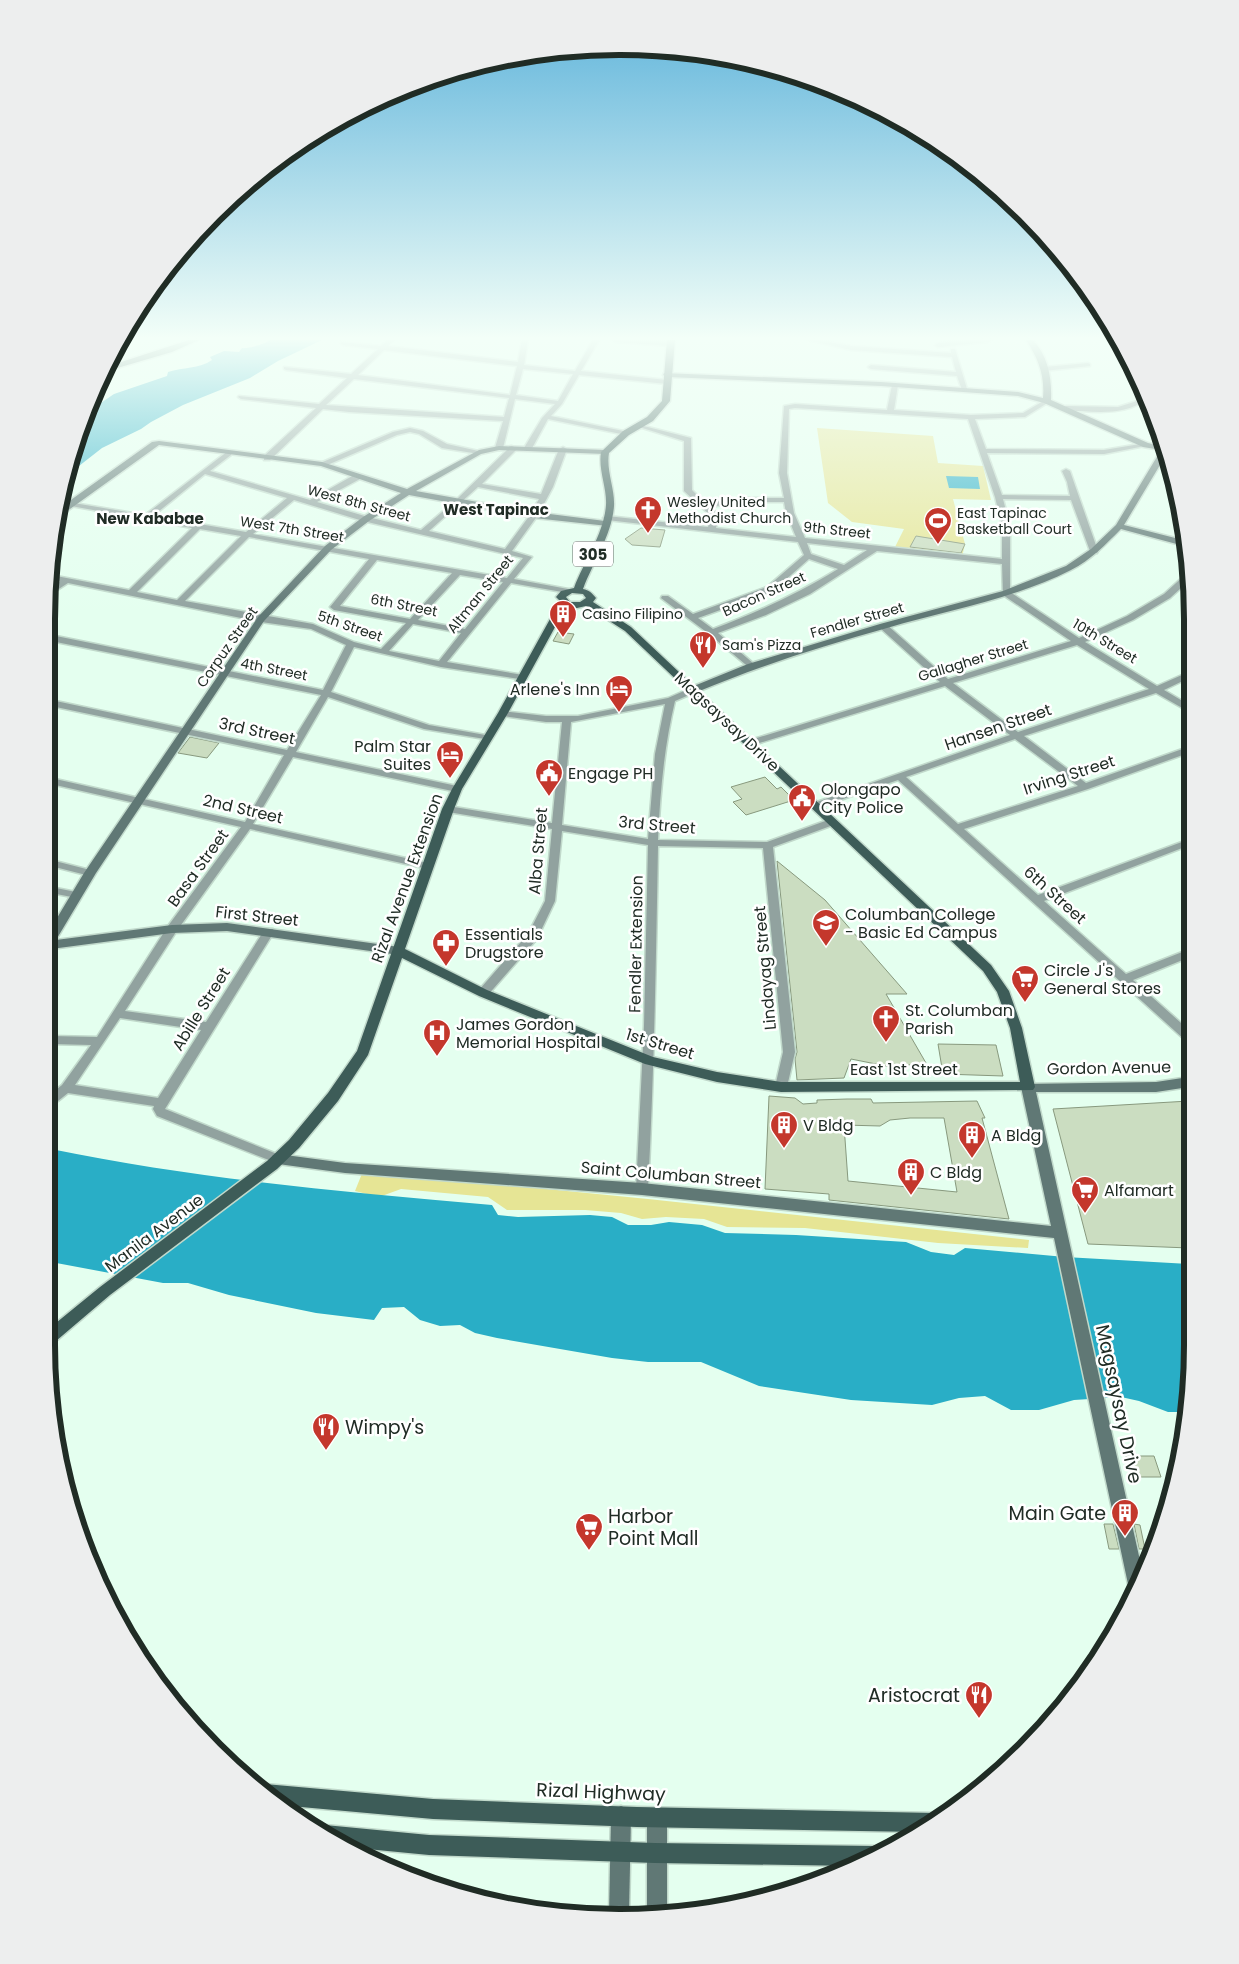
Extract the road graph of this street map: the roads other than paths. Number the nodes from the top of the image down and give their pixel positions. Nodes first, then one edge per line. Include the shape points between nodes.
1 (294, 432) edge
2 (402, 432) edge
3 (419, 432) edge
4 (504, 432) edge
5 (537, 432) edge
6 (619, 432) edge
7 (660, 432) edge
8 (784, 432) edge
9 (976, 432) edge
10 (1117, 432) edge
11 (626, 433) joint
12 (1146, 445) junction
13 (499, 448) junction
14 (514, 448) junction
15 (528, 448) junction
16 (1157, 448) edge
17 (564, 449) junction
18 (983, 451) junction
19 (479, 452) junction
20 (606, 452) junction
21 (228, 453) junction
22 (267, 458) junction
23 (1160, 458) edge
24 (322, 464) junction
25 (1066, 471) dead end
26 (205, 472) junction
27 (357, 477) junction
28 (477, 485) junction
29 (408, 492) junction
30 (543, 497) junction
31 (1000, 497) junction
32 (292, 498) junction
33 (1074, 498) junction
34 (788, 500) junction
35 (311, 503) junction
36 (458, 503) junction
37 (71, 504) junction
38 (704, 506) junction
39 (66, 507) edge
40 (534, 515) junction
41 (147, 517) junction
42 (366, 519) junction
43 (606, 521) junction
44 (198, 526) junction
45 (1119, 526) junction
46 (711, 530) junction
47 (422, 533) junction
48 (247, 535) junction
49 (800, 540) junction
50 (1178, 542) edge
51 (328, 548) junction
52 (875, 548) junction
53 (1094, 551) junction
54 (507, 552) junction
55 (808, 556) junction
56 (374, 557) junction
57 (1005, 562) junction
58 (844, 568) junction
59 (458, 572) junction
60 (57, 578) edge
61 (66, 580) junction
62 (508, 582) junction
63 (1183, 582) edge
64 (56, 588) edge
65 (578, 590) junction
66 (568, 591) junction
67 (131, 593) junction
68 (1006, 593) junction
69 (665, 598) dead end
70 (178, 602) junction
71 (564, 602) junction
72 (587, 602) junction
73 (692, 617) junction
74 (262, 619) junction
75 (413, 622) junction
76 (883, 626) junction
77 (467, 632) junction
78 (712, 632) junction
79 (55, 639) edge
80 (1078, 642) junction
81 (351, 644) junction
82 (383, 652) junction
83 (441, 664) junction
84 (751, 666) junction
85 (224, 673) junction
86 (1184, 677) edge
87 (523, 678) junction
88 (947, 683) junction
89 (1158, 689) junction
90 (693, 690) junction
91 (326, 693) junction
92 (671, 700) junction
93 (55, 704) edge
94 (1184, 706) edge
95 (503, 713) junction
96 (567, 720) junction
97 (185, 731) junction
98 (1018, 735) junction
99 (488, 738) junction
100 (750, 743) junction
101 (1184, 752) edge
102 (290, 754) junction
103 (899, 776) junction
104 (55, 781) edge
105 (1085, 787) junction
106 (457, 789) junction
107 (140, 801) junction
108 (814, 806) junction
109 (448, 809) junction
110 (832, 822) junction
111 (247, 826) junction
112 (556, 828) junction
113 (956, 828) junction
114 (654, 842) junction
115 (1184, 844) edge
116 (768, 845) junction
117 (55, 864) edge
118 (428, 866) junction
119 (90, 873) junction
120 (55, 891) edge
121 (77, 895) junction
122 (1036, 900) junction
123 (172, 929) junction
124 (55, 931) edge
125 (269, 932) junction
126 (55, 944) edge
127 (399, 951) junction
128 (1184, 955) edge
129 (1125, 979) junction
130 (483, 993) junction
131 (118, 1014) junction
132 (209, 1027) junction
133 (1184, 1033) edge
134 (55, 1040) edge
135 (100, 1041) junction
136 (650, 1061) junction
137 (1184, 1083) edge
138 (781, 1086) junction
139 (1028, 1087) junction
140 (66, 1088) junction
141 (55, 1097) edge
142 (161, 1103) junction
143 (278, 1159) junction
144 (642, 1189) junction
145 (1060, 1233) junction
146 (55, 1333) edge
147 (1135, 1573) edge
148 (281, 1795) edge
149 (621, 1816) junction
150 (658, 1817) junction
151 (920, 1822) edge
152 (344, 1837) edge
153 (620, 1852) junction
154 (657, 1853) junction
155 (858, 1856) edge
156 (657, 1908) edge
157 (619, 1909) edge

1 - 22 street
2 - 24 street
3 - 19 street via 445,446
4 - 13 street
5 - 15 street
6 - 11 street
7 - 38 street via 688,440 688,492
8 - 34 street, Bacon Street via 783,472
9 - 18 street
10 - 12 street
11 - 20 main road
12 - 16 street
12 - 18 street via 1104,452
13 - 14 street, Corpuz Street
13 - 19 street, Corpuz Street
14 - 15 street, Corpuz Street
14 - 28 street
15 - 17 street, Corpuz Street
17 - 20 street, Corpuz Street
17 - 30 street, Altman Street
18 - 31 street
19 - 29 street, Corpuz Street
20 - 43 main road, 305 via 610,506
21 - 22 street, 9th Street
21 - 26 street
21 - 37 street, 9th Street via 162,443 152,446
22 - 24 street, 9th Street
23 - 45 street, Fendler Street
24 - 27 street, 9th Street
25 - 33 street
26 - 32 street, West 8th Street
26 - 41 street
27 - 29 street, 9th Street
27 - 35 street
28 - 30 street
28 - 36 street
29 - 36 street, 9th Street
29 - 42 street, Corpuz Street
30 - 40 street, Altman Street
31 - 33 street
31 - 57 street via 1007,533
32 - 35 street, West 8th Street
32 - 48 street
33 - 53 street
34 - 38 street via 744,500
34 - 49 street, Bacon Street
35 - 42 street, West 8th Street
36 - 40 street, 9th Street
36 - 47 street
37 - 39 street
37 - 41 street, West 7th Street
38 - 46 street via 715,515
40 - 43 street, 9th Street
40 - 54 street, Altman Street
41 - 44 street, West 7th Street
42 - 47 street, West 8th Street
42 - 51 street, Corpuz Street
43 - 46 street, 9th Street
43 - 65 main road, 305
44 - 48 street, West 7th Street
44 - 67 street
45 - 50 street
45 - 53 street, Fendler Street
46 - 49 street, 9th Street
47 - 54 street, West 8th Street
48 - 51 street, West 7th Street
48 - 70 street
49 - 52 street, 9th Street
49 - 55 street, Bacon Street
51 - 56 street, West 7th Street
51 - 74 street, Corpuz Street
52 - 57 street, 9th Street
52 - 58 street, Bacon Street
53 - 68 street, Fendler Street via 1069,568
54 - 62 street, Altman Street via 528,557
55 - 58 street, Bacon Street
55 - 73 street, Bacon Street via 770,589
56 - 59 street, West 7th Street
56 - 75 street, 6th Street via 333,606
57 - 68 street
58 - 78 street, Bacon Street via 807,592
59 - 62 street, West 7th Street
59 - 75 street
60 - 61 street, 5th Street
61 - 64 street
61 - 67 street, 5th Street
62 - 66 street, West 7th Street
62 - 77 street, Altman Street
63 - 80 street, Gallagher Street via 1167,596 1130,618
65 - 66 main road, 305
65 - 72 main road, 305 via 589,594 591,598
66 - 71 main road, Rizal Avenue Extension via 561,597
67 - 70 street, 5th Street
68 - 76 street, Fendler Street
68 - 80 street, 10th Street
69 - 73 street
70 - 74 street, 5th Street
71 - 72 main road via 575,605
71 - 87 main road, Rizal Avenue Extension
72 - 90 main road, Magsaysay Drive / 305 via 628,629
73 - 78 street
74 - 81 street, 5th Street via 313,627
74 - 85 street, Corpuz Street
75 - 77 street, 6th Street
75 - 82 street
76 - 84 street, Fendler Street
76 - 88 street
77 - 83 street, Altman Street
78 - 84 street, Bacon Street
79 - 85 street, 4th Street
80 - 88 street, Gallagher Street
80 - 89 street, 10th Street
81 - 82 street, 5th Street
81 - 91 street, Basa Street
82 - 83 street, 5th Street
83 - 87 street, 5th Street
84 - 90 street, Fendler Street
85 - 91 street, 4th Street
85 - 97 street, Corpuz Street
86 - 89 street, Hansen Street
87 - 95 main road, Rizal Avenue Extension
88 - 98 street
88 - 100 street, Gallagher Street
89 - 94 street, 10th Street
89 - 98 street, Hansen Street
90 - 92 street, Fendler Street
90 - 100 main road, Magsaysay Drive / 305
91 - 99 street, 4th Street via 427,727
91 - 102 street, Basa Street
92 - 96 street, Fendler Street
92 - 114 street, Fendler Extension via 660,751
93 - 97 street, 3rd Street
95 - 96 street, Fendler Street
95 - 99 main road, Rizal Avenue Extension
96 - 112 street, Alba Street
97 - 102 street, 3rd Street
97 - 107 street, Corpuz Street
98 - 103 street, Hansen Street
98 - 105 street
99 - 106 main road, Rizal Avenue Extension
100 - 108 main road, Magsaysay Drive / 305
101 - 105 street, Irving Street
102 - 106 street, 3rd Street
102 - 111 street, Basa Street
103 - 108 street, Hansen Street
103 - 113 street, 6th Street
104 - 107 street, 2nd Street
105 - 113 street, Irving Street
106 - 109 main road, Rizal Avenue Extension
107 - 111 street, 2nd Street
107 - 119 street, Corpuz Street
108 - 110 main road, Magsaysay Drive / 305
109 - 112 street, 3rd Street
109 - 118 main road, Rizal Avenue Extension
110 - 116 street, 3rd Street
110 - 139 main road, Magsaysay Drive / 305 via 987,968 1003,991 1016,1028
111 - 118 street, 2nd Street
111 - 123 street, Basa Street
112 - 114 street, 3rd Street
112 - 130 street, Alba Street via 547,910 533,936
113 - 122 street, 6th Street
114 - 116 street, 3rd Street
114 - 136 street, Fendler Extension
115 - 122 street
116 - 138 street, Lindayag Street via 789,1052
117 - 119 street
118 - 127 main road, Rizal Avenue Extension
119 - 121 street, Corpuz Street
120 - 121 street
121 - 124 street, Corpuz Street
122 - 129 street, 6th Street
123 - 125 street, First Street via 227,926
123 - 126 street, First Street
123 - 131 street, Basa Street
125 - 127 street, First Street
125 - 132 street, Abille Street
127 - 130 main road, 1st Street
127 - 143 main road, Rizal Avenue Extension via 363,1052 334,1097
128 - 129 street
129 - 133 street, 6th Street
130 - 136 main road, 1st Street
131 - 132 street
131 - 135 street, Basa Street
132 - 142 street, Abille Street
134 - 135 street
135 - 140 street, Basa Street
136 - 138 main road, 1st Street via 717,1077
136 - 144 street, Fendler Extension
137 - 139 street, Gordon Avenue via 1156,1087
138 - 139 main road, East 1st Street
139 - 145 street, 305
140 - 141 street, Basa Street
140 - 142 street
142 - 143 street via 161,1113
143 - 144 street, Saint Columban Street via 345,1168
143 - 146 main road, Manila Avenue
144 - 145 street, Saint Columban Street
145 - 147 street, Magsaysay Drive
148 - 149 main road, Rizal Highway via 433,1809
149 - 150 main road, Rizal Highway
149 - 153 street
150 - 151 main road, Rizal Highway
150 - 154 street
152 - 153 main road via 429,1845
153 - 154 main road
153 - 157 street
154 - 155 main road
154 - 156 street

